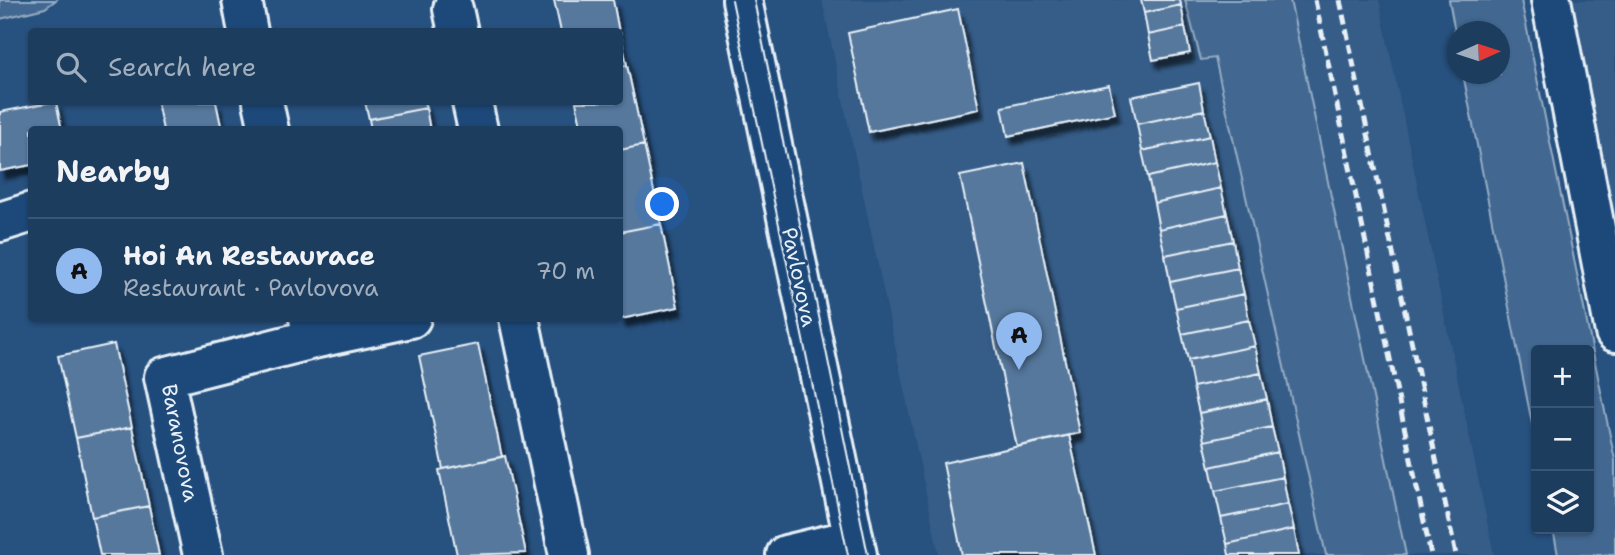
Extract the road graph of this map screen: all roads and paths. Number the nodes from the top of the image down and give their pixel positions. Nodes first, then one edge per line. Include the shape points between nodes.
1 (242, 0) edge
2 (742, 0) edge
3 (1551, 0) edge
4 (247, 28) edge
5 (264, 105) edge
6 (473, 105) edge
7 (268, 126) edge
8 (477, 126) edge
9 (28, 213) edge
10 (0, 222) edge
11 (375, 322) edge
12 (520, 322) edge
13 (311, 329) edge
14 (1615, 332) edge
15 (855, 547) edge
16 (203, 555) edge
17 (569, 555) edge
18 (786, 555) edge

1 - 4 street
2 - 15 street, Pavlovova
3 - 14 street
5 - 7 street
6 - 8 street
9 - 10 street
11 - 13 street
12 - 17 street
13 - 16 street, Baranovova via 164,377
15 - 18 street

